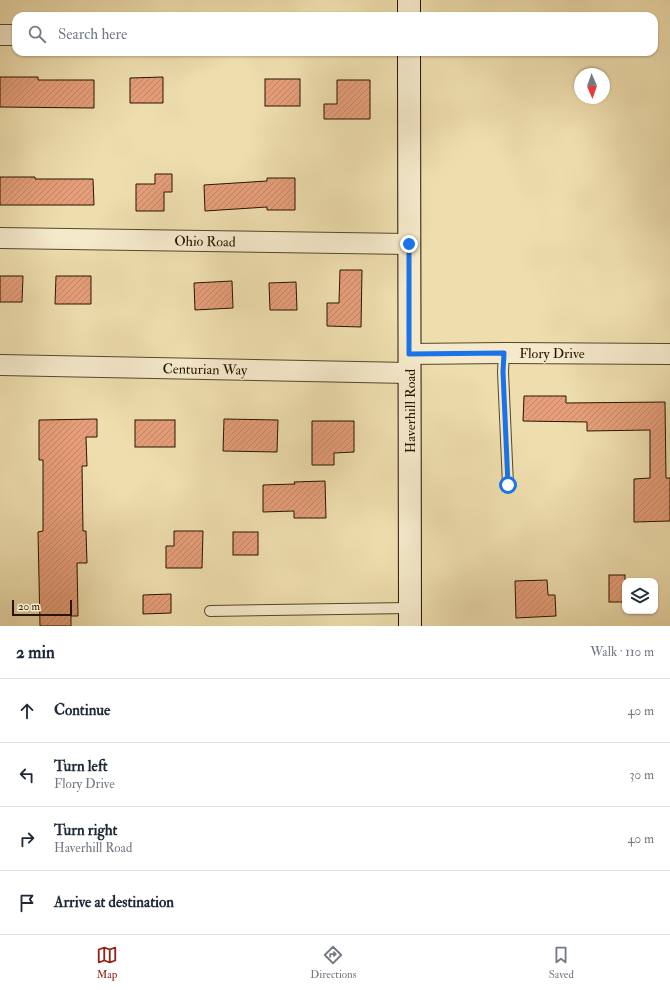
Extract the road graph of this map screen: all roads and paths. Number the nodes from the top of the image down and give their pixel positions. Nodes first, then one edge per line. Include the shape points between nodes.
1 (409, 0) edge
2 (409, 12) edge
3 (0, 35) edge
4 (12, 36) edge
5 (409, 56) edge
6 (0, 238) edge
7 (409, 244) junction
8 (504, 353) junction
9 (670, 354) edge
10 (409, 364) junction
11 (0, 365) edge
12 (508, 485) dead end
13 (210, 611) dead end
14 (410, 617) edge

1 - 2 street
3 - 4 street
5 - 7 street, Haverhill Road
6 - 7 street, Ohio Road
7 - 10 street, Haverhill Road
8 - 9 street, Flory Drive
8 - 10 street, Flory Drive
8 - 12 lane
10 - 11 street, Centurian Way
10 - 14 street, Haverhill Road
13 - 14 lane

